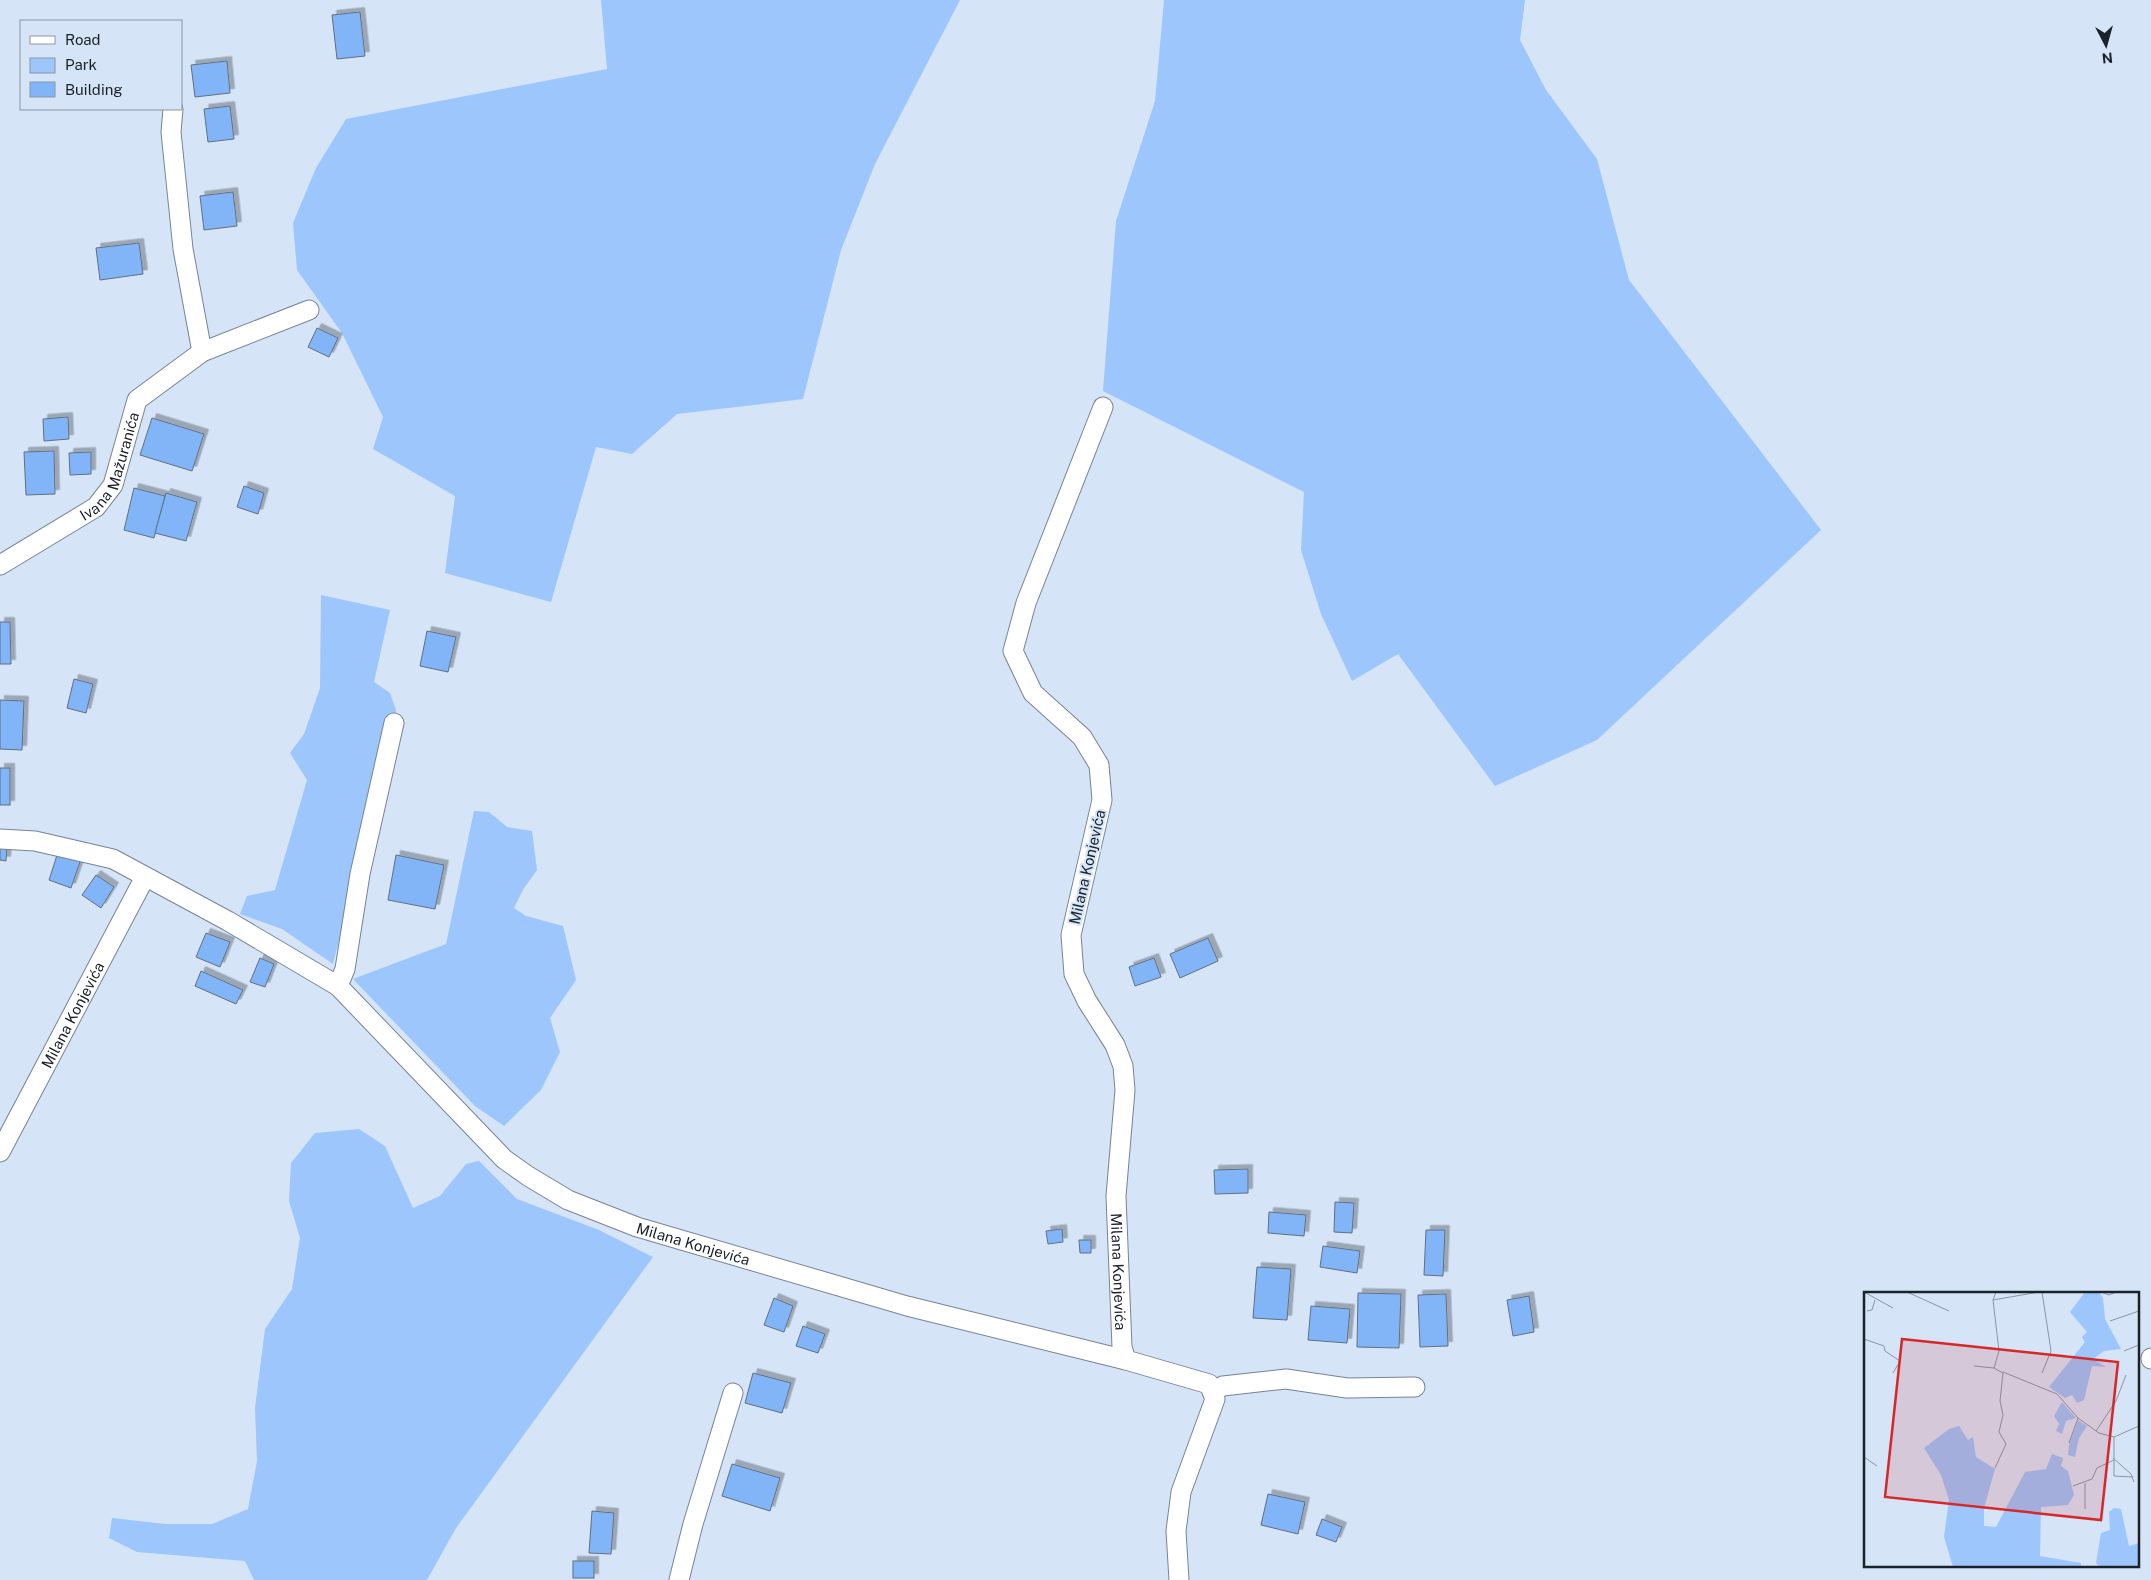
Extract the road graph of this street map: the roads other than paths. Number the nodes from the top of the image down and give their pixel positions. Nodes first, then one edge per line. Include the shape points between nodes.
1 (173, 110) edge
2 (309, 310) dead end
3 (202, 352) junction
4 (1103, 408) dead end
5 (0, 565) edge
6 (394, 723) dead end
7 (0, 839) edge
8 (145, 877) junction
9 (338, 986) junction
10 (0, 1152) edge
11 (1126, 1360) junction
12 (1415, 1387) dead end
13 (1213, 1391) junction
14 (733, 1393) dead end
15 (679, 1580) edge
16 (1179, 1580) edge

1 - 3 street via 171,132 183,249
2 - 3 street, Ivana Mažuranića
3 - 5 street, Ivana Mažuranića via 137,400 113,485 96,507
4 - 11 street, Milana Konjevića via 1026,603 1013,651 1033,693 1082,737 1098,765 1102,800 1071,935 1074,974 1115,1045 1123,1066 1116,1196 1122,1347
6 - 9 street via 360,874 345,969
7 - 8 street, Milana Konjevića via 35,841 113,859
8 - 9 street, Milana Konjevića via 228,921
8 - 10 street, Milana Konjevića
9 - 11 street, Milana Konjevića via 504,1159 568,1200 637,1227 907,1306
11 - 13 street, Milana Konjevića via 1209,1384
12 - 13 street via 1347,1388 1286,1378 1223,1386
13 - 16 street via 1214,1398 1181,1492 1176,1531
14 - 15 street

